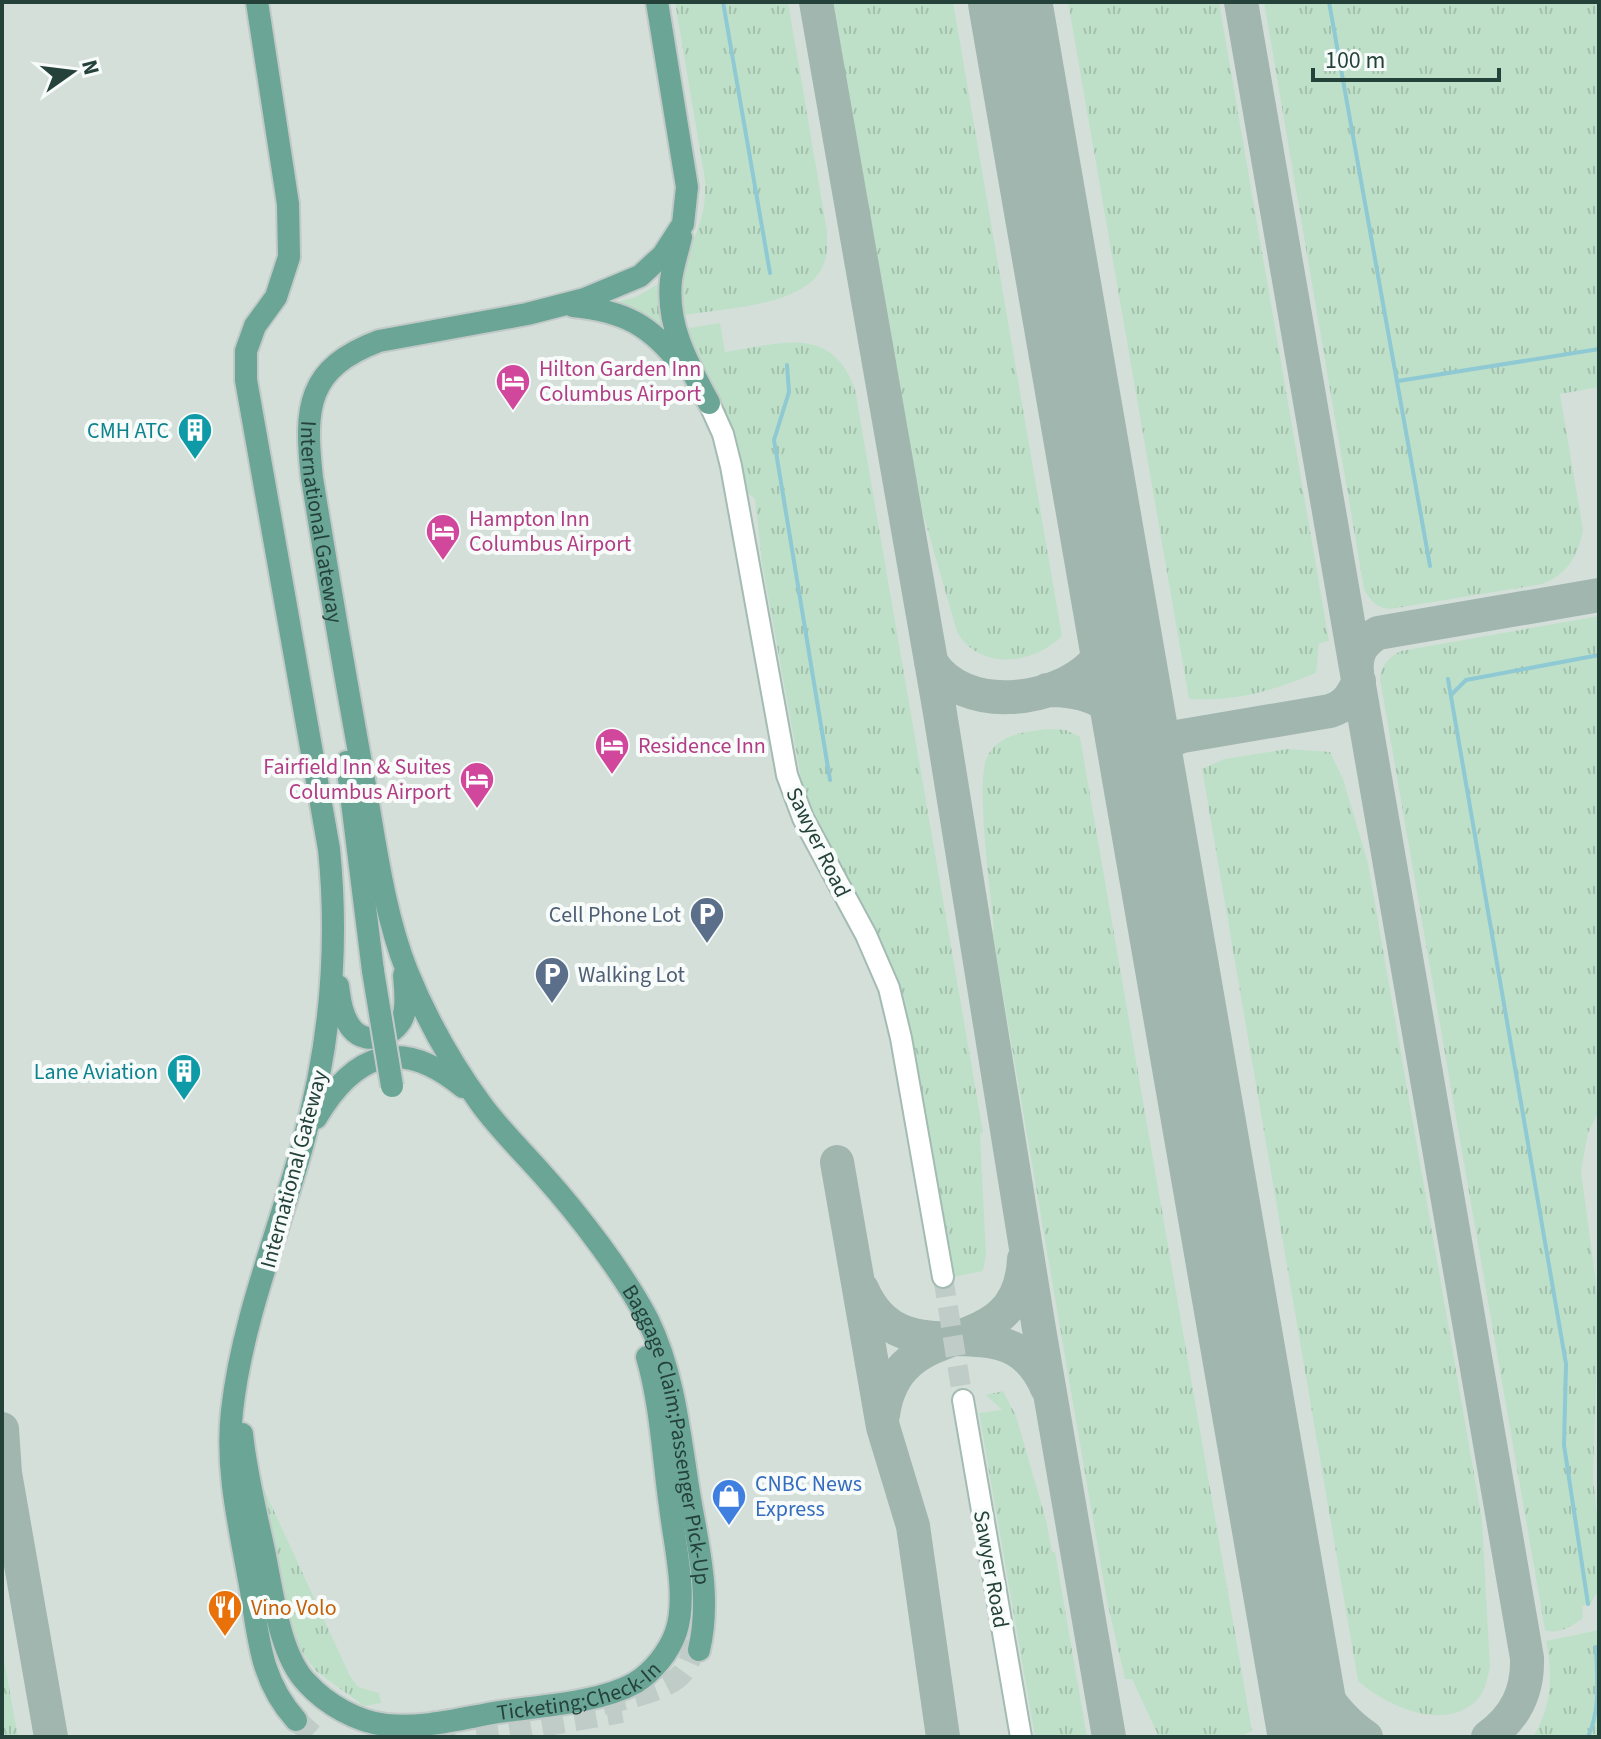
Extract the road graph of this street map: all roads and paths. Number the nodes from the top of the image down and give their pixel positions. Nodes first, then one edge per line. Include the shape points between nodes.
1 (257, 2) edge
2 (657, 2) edge
3 (683, 224) junction
4 (565, 304) junction
5 (709, 403) junction
6 (339, 637) junction
7 (333, 901) junction
8 (401, 953) junction
9 (392, 1086) dead end
10 (481, 1104) junction
11 (304, 1142) junction
12 (590, 1233) junction
13 (943, 1277) tunnel mouth
14 (244, 1347) junction
15 (963, 1400) tunnel mouth
16 (699, 1650) tunnel mouth
17 (296, 1720) tunnel mouth
18 (1021, 1737) edge

1 - 7 main road, International Gateway via 288,204 289,257 276,297 255,326 246,351 246,380 327,836
2 - 3 main road, International Gateway via 686,177
3 - 4 main road, International Gateway via 663,255 640,276
3 - 5 main road via 671,278 672,312 681,348
4 - 5 main road via 604,309 633,320 673,355
4 - 6 main road, International Gateway via 379,341 336,362 323,377 308,439
5 - 13 street, Sawyer Road via 731,466 787,775 806,826 880,963 895,1011
6 - 8 main road, International Gateway
6 - 9 main road, bridge via 346,756
7 - 8 main road via 339,996 357,1034 384,1035 403,1018
7 - 11 main road, International Gateway via 327,1031
8 - 10 main road, International Gateway via 443,1046
10 - 11 main road via 427,1062 382,1058 360,1067 336,1088
10 - 12 main road, International Gateway
11 - 14 main road, International Gateway
12 - 14 main road, Ticketing;Check-In via 628,1303 656,1394 680,1606 676,1631 663,1656 628,1686 560,1703 410,1726 371,1722 315,1692 294,1665 282,1629 243,1447
12 - 16 main road, Baggage Claim;Passenger Pick-Up via 647,1318 669,1383 704,1583
14 - 17 main road via 232,1412 231,1481 265,1671
15 - 18 street, Sawyer Road

